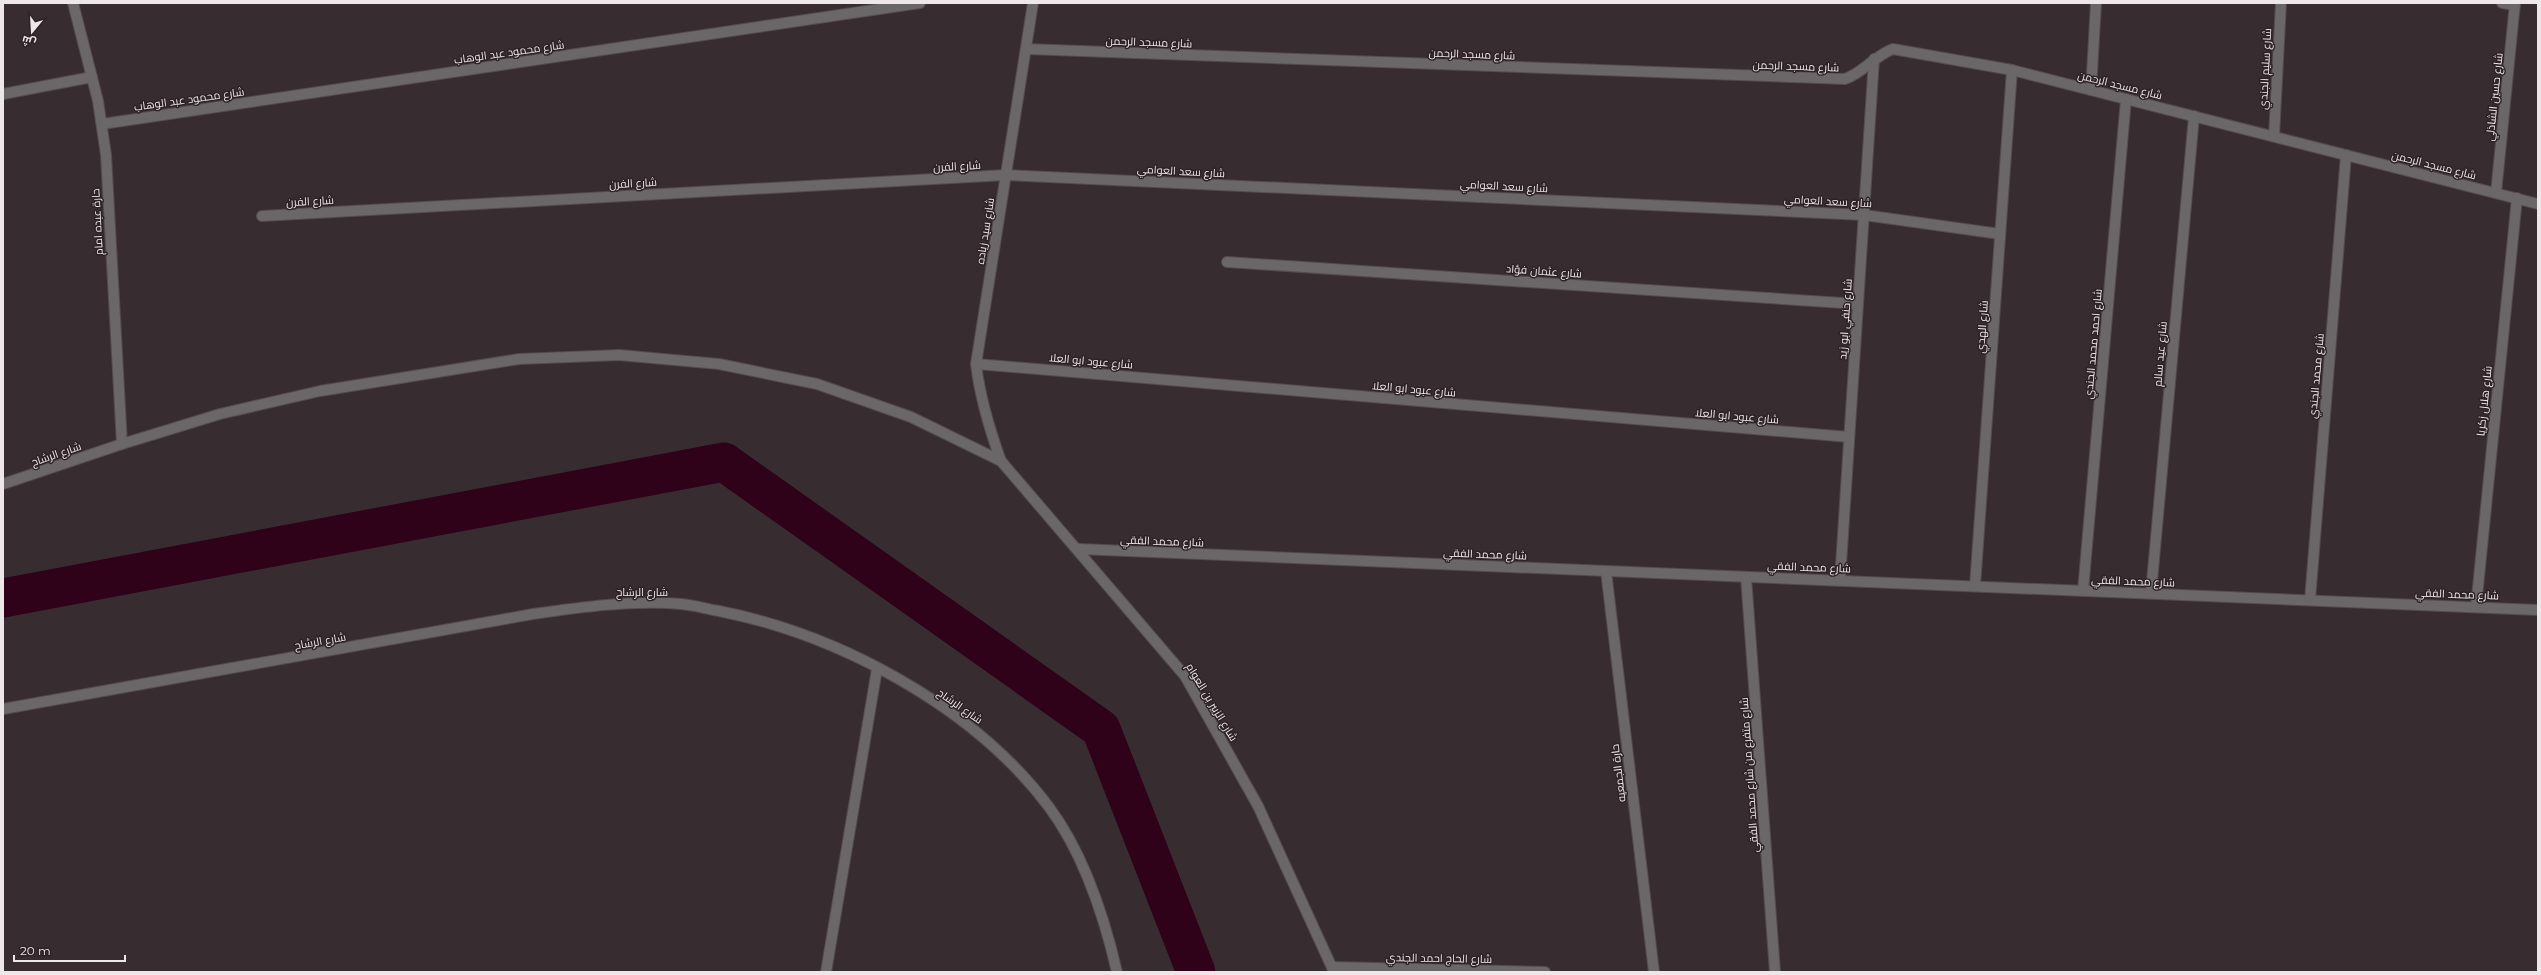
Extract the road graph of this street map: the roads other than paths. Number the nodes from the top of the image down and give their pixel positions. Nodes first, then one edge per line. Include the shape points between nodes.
1 (73, 3) edge
2 (920, 3) edge
3 (1034, 3) edge
4 (2096, 3) edge
5 (2281, 3) edge
6 (2502, 3) edge
7 (2515, 4) edge
8 (1026, 49) junction
9 (1874, 59) junction
10 (2012, 70) junction
11 (92, 77) junction
12 (2091, 90) junction
13 (3, 94) edge
14 (2126, 98) junction
15 (2194, 116) junction
16 (102, 124) junction
17 (2274, 136) junction
18 (2346, 155) junction
19 (1006, 175) junction
20 (2496, 193) junction
21 (2517, 198) junction
22 (2538, 204) edge
23 (1864, 214) junction
24 (262, 216) dead end
25 (2000, 234) junction
26 (1227, 262) dead end
27 (1858, 304) junction
28 (976, 364) junction
29 (1849, 437) junction
30 (122, 444) junction
31 (1001, 461) junction
32 (3, 484) edge
33 (1079, 549) junction
34 (1606, 571) junction
35 (1746, 577) junction
36 (1840, 580) junction
37 (1975, 586) junction
38 (2083, 591) junction
39 (2151, 593) junction
40 (2310, 600) junction
41 (2476, 607) junction
42 (2538, 610) edge
43 (877, 669) junction
44 (3, 709) edge
45 (1333, 970) edge
46 (826, 972) edge
47 (1117, 972) edge
48 (1545, 972) edge
49 (1654, 972) edge
50 (1776, 972) edge

1 - 11 street, حارة عبده امام
2 - 16 street, شارع محمود عبد الوهاب
3 - 8 street, شارع سيد زياده
4 - 12 street
5 - 17 street, شارع سليم الجندي
6 - 7 street
7 - 20 street, شارع حسين الشاذلي
8 - 9 street, شارع مسجد الرحمن via 1845,80 1860,72
8 - 19 street, شارع سيد زياده
9 - 10 street, شارع مسجد الرحمن via 1893,49
9 - 23 street, شارع حنفي ابو زيد
10 - 12 street, شارع مسجد الرحمن
10 - 25 street, شارع الهدي
11 - 13 street
11 - 16 street, حارة عبده امام
12 - 14 street, شارع مسجد الرحمن
14 - 15 street, شارع مسجد الرحمن
14 - 38 street, شارع احمد محمد الجندي
15 - 17 street, شارع مسجد الرحمن
15 - 39 street, شارع عيد سالم
16 - 30 street, حارة عبده امام via 106,155
17 - 18 street, شارع مسجد الرحمن
18 - 20 street, شارع مسجد الرحمن
18 - 40 street, شارع محمد الجندي
19 - 23 street, شارع سعد العوامي
19 - 24 street, شارع الفرن
19 - 28 street, شارع سيد زياده
20 - 21 street, شارع مسجد الرحمن
21 - 22 street, شارع مسجد الرحمن
21 - 41 street, شارع هلال زكريا
23 - 25 street, شارع سعد العوامي
23 - 27 street, شارع حنفي ابو زيد
25 - 37 street, شارع الهدي
26 - 27 street, شارع عثمان فؤاد
27 - 29 street, شارع حنفي ابو زيد
28 - 29 street, شارع عبود ابو العلا
28 - 31 street, شارع سيد زياده via 980,397
29 - 36 street, شارع حنفي ابو زيد
30 - 31 street, شارع الرشاح via 220,414 320,391 519,359 619,355 719,364 817,384 911,417
30 - 32 street, شارع الرشاح
31 - 33 street, شارع الزبير بن العوام
33 - 34 street, شارع محمد الفقي
33 - 45 street, شارع الزبير بن العوام via 1185,676 1258,806
34 - 35 street, شارع محمد الفقي
34 - 49 street, حارة الجمعيه
35 - 36 street, شارع محمد الفقي
35 - 50 street, شارع متفرع من شارع محمد الفقي
36 - 37 street, شارع محمد الفقي
37 - 38 street, شارع محمد الفقي
38 - 39 street, شارع محمد الفقي
39 - 40 street, شارع محمد الفقي
40 - 41 street, شارع محمد الفقي
41 - 42 street, شارع محمد الفقي
43 - 44 street, شارع الرشاح via 812,638 748,617 682,604 607,604 533,614
43 - 46 street
43 - 47 street, شارع الرشاح via 971,727 1023,777 1050,809 1076,853 1110,944
45 - 48 street, شارع الحاج احمد الجندي

